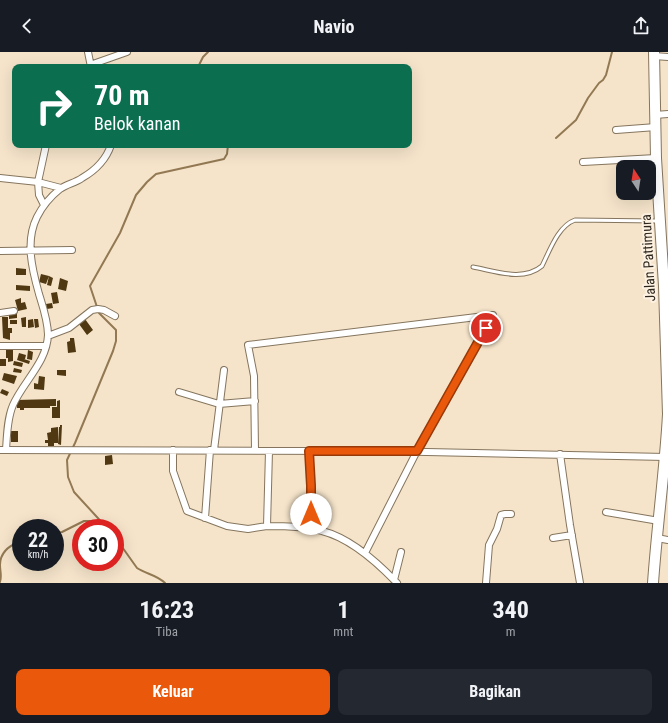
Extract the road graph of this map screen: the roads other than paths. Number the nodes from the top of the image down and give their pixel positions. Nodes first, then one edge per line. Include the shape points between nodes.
1 (88, 52) edge
2 (127, 52) edge
3 (654, 54) edge
4 (668, 57) edge
5 (90, 64) edge
6 (95, 64) edge
7 (668, 114) edge
8 (655, 115) junction
9 (656, 127) junction
10 (616, 130) dead end
11 (45, 148) edge
12 (110, 148) edge
13 (656, 158) junction
14 (583, 162) dead end
15 (0, 178) edge
16 (38, 182) junction
17 (61, 188) junction
18 (44, 205) junction
19 (659, 221) junction
20 (30, 249) junction
21 (0, 250) edge
22 (72, 250) dead end
23 (473, 267) dead end
24 (14, 311) dead end
25 (0, 313) edge
26 (115, 316) dead end
27 (666, 317) edge
28 (48, 336) junction
29 (0, 346) edge
30 (46, 346) junction
31 (224, 370) dead end
32 (667, 380) edge
33 (179, 392) dead end
34 (255, 401) junction
35 (219, 404) junction
36 (668, 414) edge
37 (3, 450) edge
38 (173, 450) junction
39 (212, 450) junction
40 (255, 450) junction
41 (269, 451) junction
42 (309, 451) junction
43 (417, 451) junction
44 (560, 454) junction
45 (666, 457) junction
46 (665, 496) edge
47 (606, 512) dead end
48 (511, 514) dead end
49 (205, 518) junction
50 (659, 521) junction
51 (267, 526) junction
52 (311, 528) junction
53 (572, 535) junction
54 (553, 538) dead end
55 (656, 538) junction
56 (668, 540) edge
57 (401, 552) dead end
58 (365, 553) junction
59 (395, 582) edge
60 (486, 583) edge
61 (580, 583) edge
62 (653, 583) edge

1 - 5 street
2 - 6 street
3 - 4 street
3 - 8 main road, Jalan Pattimura
7 - 8 street
8 - 9 main road, Jalan Pattimura
9 - 10 street
9 - 13 main road, Jalan Pattimura
11 - 16 street
12 - 17 street via 96,169
13 - 14 street
13 - 19 main road, Jalan Pattimura
15 - 16 street
16 - 17 street
16 - 18 street
17 - 18 street
18 - 20 street via 32,230
19 - 23 lane via 575,220 563,227 542,266 530,273 514,275
19 - 27 main road, Jalan Pattimura
20 - 21 street
20 - 22 street
20 - 28 street
24 - 25 street
26 - 28 street via 104,310 92,310 69,328
27 - 32 main road, Jalan Pattimura
28 - 30 street
29 - 30 street
30 - 37 street via 31,378 12,407
31 - 35 street
32 - 36 main road, Jalan Pattimura
33 - 35 street
34 - 35 street
34 - 40 street
34 - 43 street via 254,376 248,345 493,314
35 - 39 street
36 - 45 main road, Jalan Pattimura
37 - 38 street
38 - 39 street
38 - 49 street via 173,471 186,510
39 - 40 street
39 - 49 street
40 - 41 street
41 - 42 street
41 - 51 street
42 - 43 street
42 - 52 street
43 - 44 street
43 - 58 street
44 - 45 street
44 - 53 street
45 - 46 main road, Jalan Pattimura
46 - 50 main road, Jalan Pattimura
47 - 50 street
48 - 60 street via 501,515 489,543
49 - 51 street via 227,526 248,529
50 - 55 main road, Jalan Pattimura
51 - 52 street
52 - 58 street via 336,536
53 - 54 street
53 - 61 street
55 - 56 street
55 - 62 main road, Jalan Pattimura
57 - 59 street
58 - 59 street

